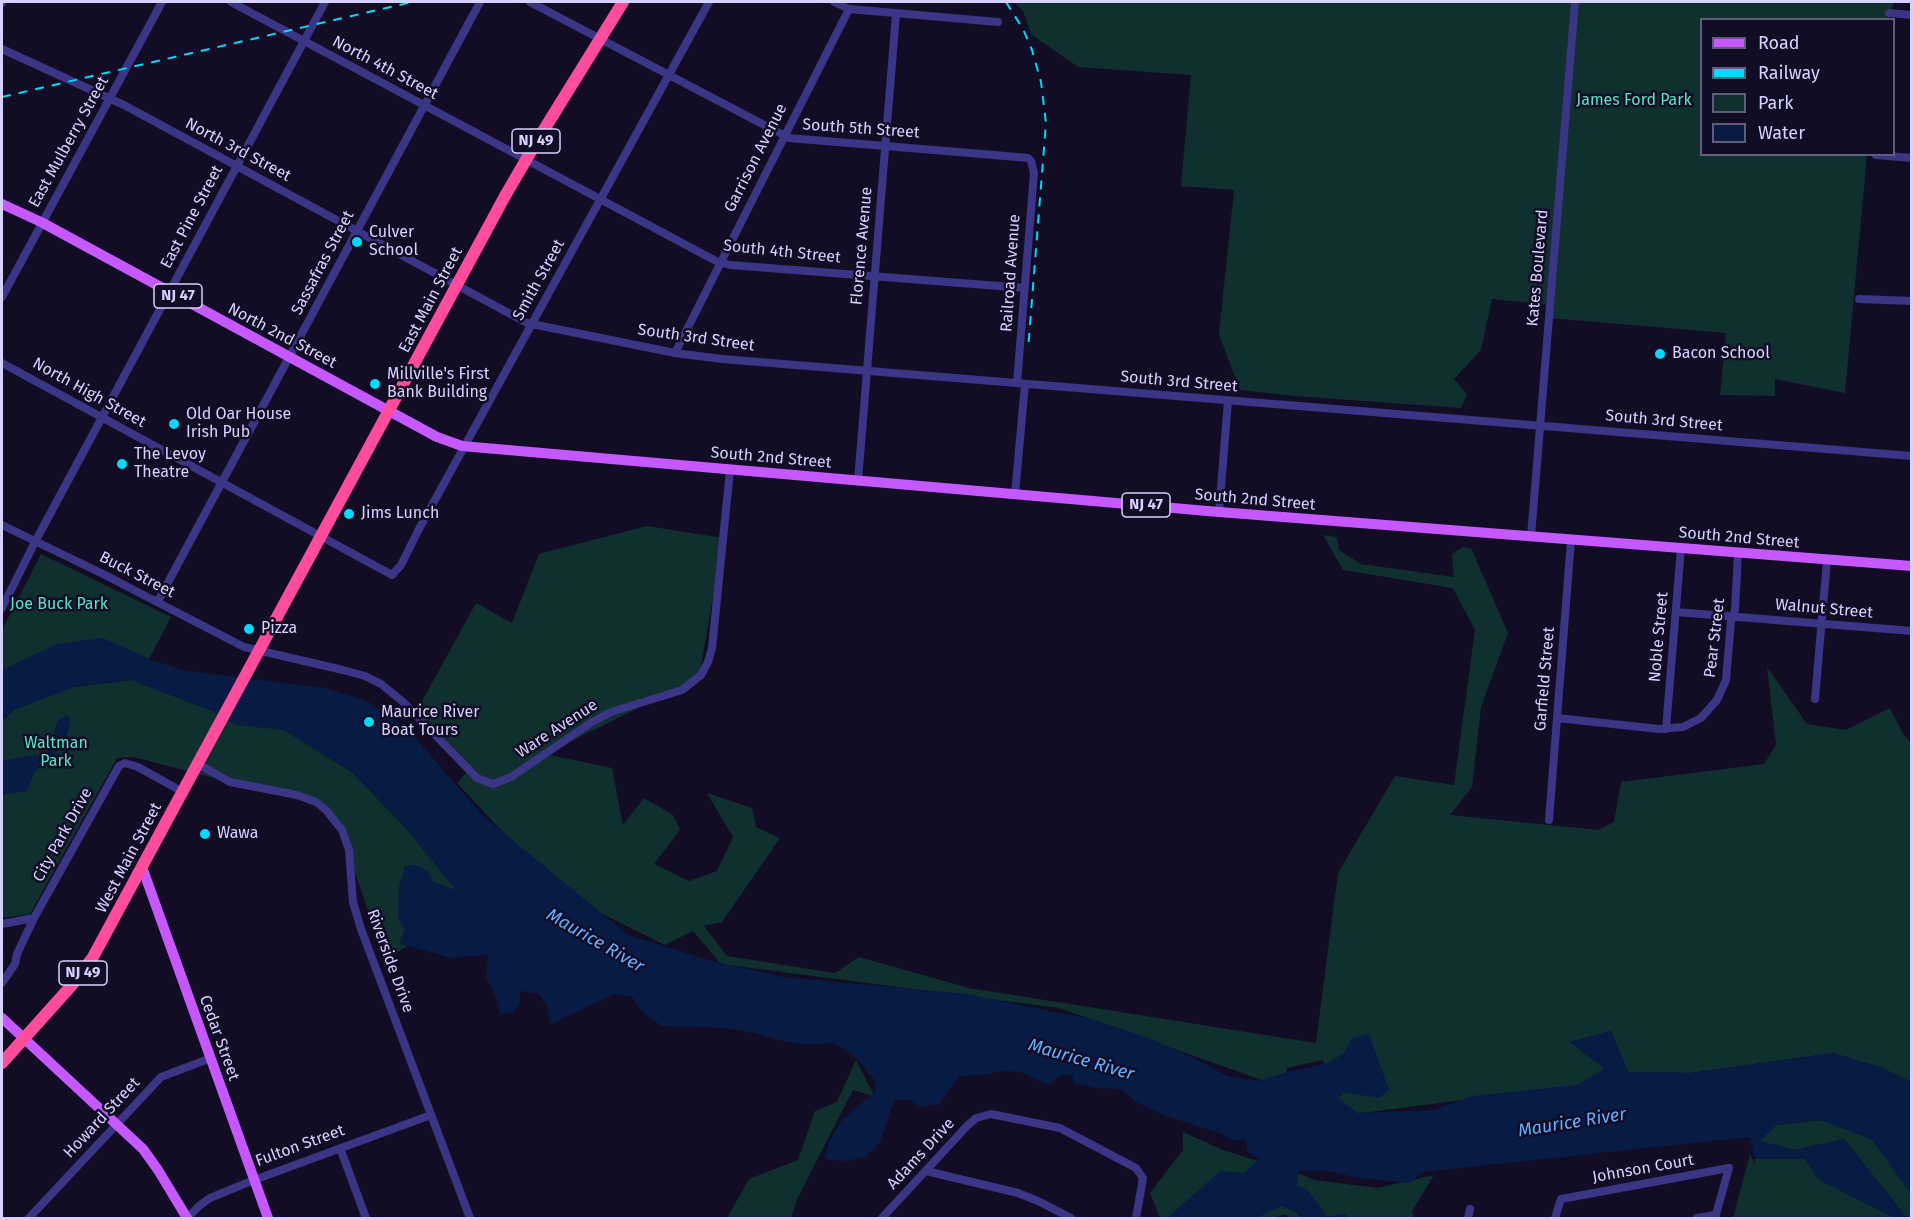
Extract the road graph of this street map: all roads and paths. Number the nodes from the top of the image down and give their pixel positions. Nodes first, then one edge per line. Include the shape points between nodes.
1 (162, 2) edge
2 (231, 2) edge
3 (326, 2) edge
4 (480, 2) edge
5 (530, 2) edge
6 (623, 2) edge
7 (708, 2) edge
8 (834, 2) edge
9 (1575, 2) edge
10 (849, 9) junction
11 (1889, 13) dead end
12 (896, 14) junction
13 (1911, 15) edge
14 (998, 22) dead end
15 (600, 39) junction
16 (304, 42) junction
17 (2, 49) edge
18 (668, 75) junction
19 (110, 98) junction
20 (424, 105) junction
21 (783, 136) junction
22 (885, 146) junction
23 (1894, 156) edge
24 (1911, 158) edge
25 (526, 159) junction
26 (1033, 165) joint
27 (236, 166) junction
28 (600, 200) junction
29 (2, 204) edge
30 (41, 222) junction
31 (357, 231) junction
32 (720, 262) junction
33 (875, 276) junction
34 (457, 285) junction
35 (1025, 288) junction
36 (169, 292) junction
37 (2, 297) edge
38 (1859, 299) dead end
39 (1911, 301) edge
40 (532, 324) junction
41 (675, 353) junction
42 (289, 357) junction
43 (2, 363) edge
44 (867, 370) junction
45 (1021, 384) junction
46 (1228, 401) junction
47 (389, 411) junction
48 (102, 417) junction
49 (1540, 426) junction
50 (466, 447) junction
51 (1911, 456) edge
52 (730, 470) junction
53 (858, 481) junction
54 (221, 483) junction
55 (1015, 494) junction
56 (1219, 512) junction
57 (2, 525) edge
58 (1531, 536) junction
59 (321, 537) junction
60 (1571, 540) junction
61 (35, 542) junction
62 (1681, 548) junction
63 (1737, 553) junction
64 (1827, 560) junction
65 (1911, 566) edge
66 (397, 572) joint
67 (158, 602) junction
68 (2, 608) edge
69 (1676, 612) junction
70 (1733, 616) junction
71 (1822, 624) junction
72 (1911, 631) edge
73 (259, 650) junction
74 (1815, 699) dead end
75 (1557, 718) junction
76 (1666, 729) junction
77 (198, 764) junction
78 (183, 792) junction
79 (1549, 820) dead end
80 (142, 867) junction
81 (34, 918) junction
82 (2, 924) edge
83 (2, 983) edge
84 (2, 1018) edge
85 (24, 1039) junction
86 (211, 1058) junction
87 (2, 1063) edge
88 (431, 1115) junction
89 (118, 1124) junction
90 (340, 1148) junction
91 (926, 1171) junction
92 (254, 1179) junction
93 (1470, 1209) dead end
94 (1716, 1217) edge
95 (29, 1218) edge
96 (187, 1218) edge
97 (268, 1218) edge
98 (366, 1218) edge
99 (470, 1218) edge
100 (882, 1218) edge
101 (1071, 1218) edge
102 (1136, 1218) edge
103 (1467, 1218) edge
104 (1556, 1218) edge
105 (1697, 1218) edge

1 - 19 street, East Mulberry Street
2 - 16 street, North 4th Street
3 - 16 street, East Pine Street
4 - 20 street, Sassafras Street
5 - 15 street, South 5th Street
6 - 15 highway, East Main Street / NJ 49
7 - 18 street, Smith Street
8 - 10 street
9 - 49 street, Kates Boulevard
10 - 12 street
10 - 21 street, Garrison Avenue
11 - 13 street
12 - 14 street
12 - 22 street, Florence Avenue
15 - 18 street, South 5th Street
15 - 25 highway, East Main Street / NJ 49
16 - 20 street, North 4th Street
16 - 27 street, East Pine Street
17 - 19 street, North 3rd Street
18 - 21 street, South 5th Street
18 - 28 street, Smith Street
19 - 27 street, North 3rd Street
19 - 30 street, East Mulberry Street
20 - 25 street, North 4th Street
20 - 31 street, Sassafras Street
21 - 22 street, South 5th Street
21 - 32 street, Garrison Avenue
22 - 26 street, South 5th Street via 1028,158
22 - 33 street, Florence Avenue
23 - 24 street
25 - 28 street, South 4th Street
25 - 34 highway, East Main Street / NJ 49
26 - 35 street, Railroad Avenue
27 - 31 street, North 3rd Street
27 - 36 street, East Pine Street
28 - 32 street, South 4th Street
28 - 40 street, Smith Street
29 - 30 main road, North 2nd Street / NJ 47
30 - 36 main road, North 2nd Street / NJ 47
30 - 37 street, East Mulberry Street
31 - 34 street, North 3rd Street
31 - 42 street, Sassafras Street
32 - 33 street, South 4th Street
32 - 41 street, Garrison Avenue
33 - 35 street, South 4th Street
33 - 44 street, Florence Avenue
34 - 40 street, South 3rd Street
34 - 47 highway, East Main Street / NJ 49
35 - 45 street, Railroad Avenue
36 - 42 main road, North 2nd Street / NJ 47
36 - 48 street, East Pine Street
38 - 39 street
40 - 41 street, South 3rd Street
40 - 50 street, Smith Street
41 - 44 street, South 3rd Street
42 - 47 main road, North 2nd Street / NJ 47
42 - 54 street, Sassafras Street
43 - 48 street, North High Street
44 - 45 street, South 3rd Street
44 - 53 street, Florence Avenue
45 - 46 street, South 3rd Street
45 - 55 street, Railroad Avenue
46 - 49 street, South 3rd Street
46 - 56 street
47 - 50 main road, South 2nd Street / NJ 47 via 437,438
47 - 59 highway, East Main Street / NJ 49
48 - 54 street, North High Street
48 - 61 street, East Pine Street
49 - 51 street, South 3rd Street
49 - 58 street, Kates Boulevard
50 - 52 main road, South 2nd Street / NJ 47
50 - 66 street, Smith Street
52 - 53 main road, South 2nd Street / NJ 47
52 - 73 street, Ware Avenue via 712,648 701,675 682,690 611,712 592,722 501,782 488,783 477,778 381,684 344,670
53 - 55 main road, South 2nd Street / NJ 47
54 - 59 street, North High Street
54 - 67 street, Sassafras Street
55 - 56 main road, South 2nd Street / NJ 47
56 - 58 main road, South 2nd Street / NJ 47
57 - 61 street, Buck Street
58 - 60 main road, South 2nd Street / NJ 47
59 - 66 street, North High Street via 386,574
59 - 73 highway, East Main Street / NJ 49
60 - 62 main road, South 2nd Street / NJ 47
60 - 75 street, Garfield Street
61 - 67 street, Buck Street
61 - 68 street, East Pine Street
62 - 63 main road, South 2nd Street / NJ 47
62 - 69 street, Noble Street
63 - 64 main road, South 2nd Street / NJ 47
63 - 70 street, Pear Street
64 - 65 main road, South 2nd Street / NJ 47
64 - 71 street
67 - 73 street, Buck Street via 238,644
69 - 70 street, Walnut Street
69 - 76 street, Noble Street
70 - 71 street, Walnut Street
70 - 76 street, Pear Street via 1726,680 1713,707 1693,723
71 - 72 street, Walnut Street
71 - 74 street
73 - 77 highway, West Main Street / NJ 49
75 - 76 street, Pear Street
75 - 79 street, Garfield Street
77 - 78 highway, West Main Street / NJ 49
77 - 88 street, Riverside Drive via 230,782 316,802 342,830 350,855 354,909
78 - 80 highway, West Main Street / NJ 49
78 - 81 street, City Park Drive via 138,767 125,763 118,766
80 - 85 highway, West Main Street / NJ 49 via 88,966
80 - 86 main road, Cedar Street
81 - 82 street
81 - 83 street, City Park Drive via 15,964
84 - 85 main road
85 - 87 highway, West Main Street / NJ 49
85 - 89 main road
86 - 89 street, Howard Street via 161,1077
86 - 92 main road, Cedar Street
88 - 90 street, Fulton Street
88 - 99 street, Riverside Drive
89 - 95 street, Howard Street
89 - 96 main road via 151,1160
90 - 92 street, Fulton Street
90 - 98 street
91 - 100 street, Adams Drive
91 - 101 street via 1017,1193
91 - 102 street, Adams Drive via 976,1118 990,1114 1060,1128 1136,1168 1143,1179
92 - 96 street, Fulton Street via 205,1201
92 - 97 main road, Cedar Street
93 - 103 street
94 - 104 street, Johnson Court via 1729,1168 1561,1199
94 - 105 street

